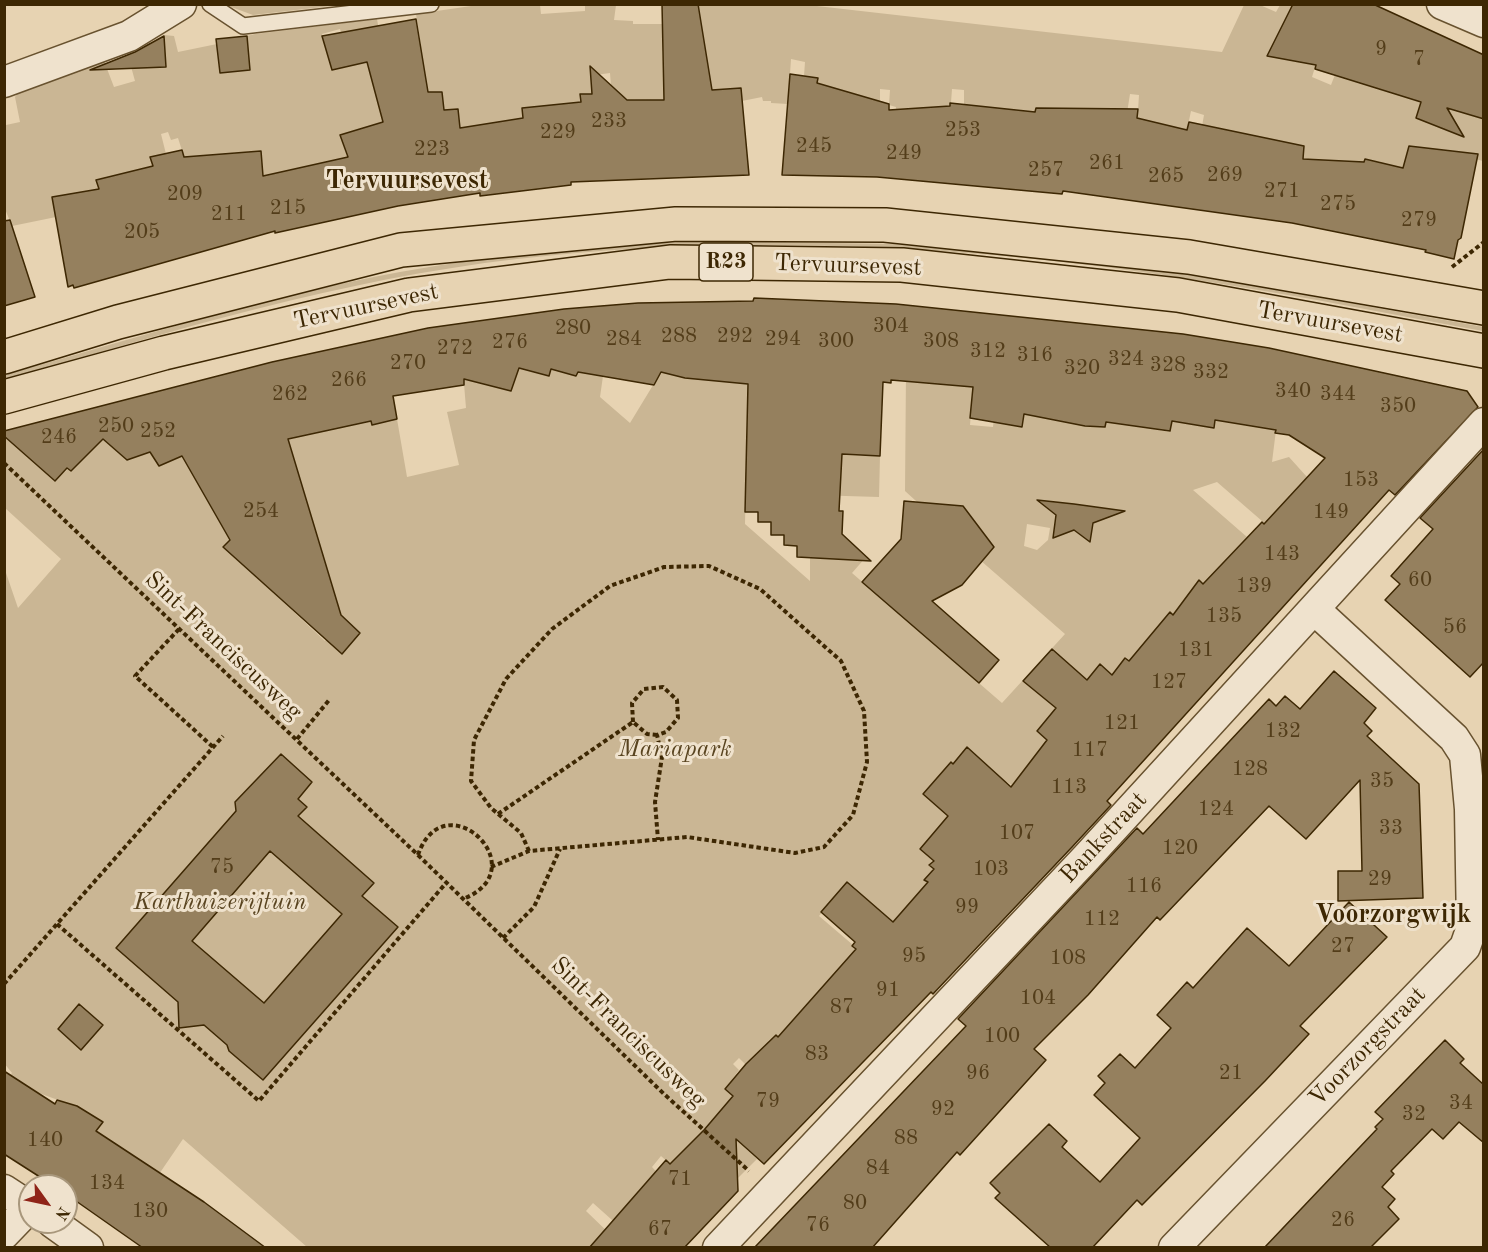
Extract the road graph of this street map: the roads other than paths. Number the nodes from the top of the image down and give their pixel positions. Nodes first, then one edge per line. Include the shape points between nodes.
1 (181, 4) edge
2 (210, 4) edge
3 (431, 4) edge
4 (4, 82) edge
5 (1484, 308) edge
6 (1484, 351) edge
7 (4, 357) edge
8 (4, 397) edge
9 (1484, 423) edge
10 (1314, 609) junction
11 (1477, 809) edge
12 (4, 1190) edge
13 (18, 1199) edge
14 (18, 1219) edge
15 (4, 1234) edge
16 (69, 1234) edge
17 (88, 1248) edge
18 (718, 1248) edge
19 (1174, 1248) edge

1 - 4 street via 129,36
2 - 3 lane via 243,26
5 - 7 main road, Tervuursevest / R23 via 1189,257 885,225 676,224 401,250 118,322
6 - 8 main road, Tervuursevest / R23 via 1166,294 886,264 670,262 409,295 164,353
9 - 10 street, Bankstraat
10 - 11 street, Voorzorgstraat via 1454,738 1465,755
10 - 18 street, Bankstraat via 1019,930
11 - 19 street, Voorzorgstraat via 1472,927 1465,947
12 - 13 street
14 - 15 street
16 - 17 street

